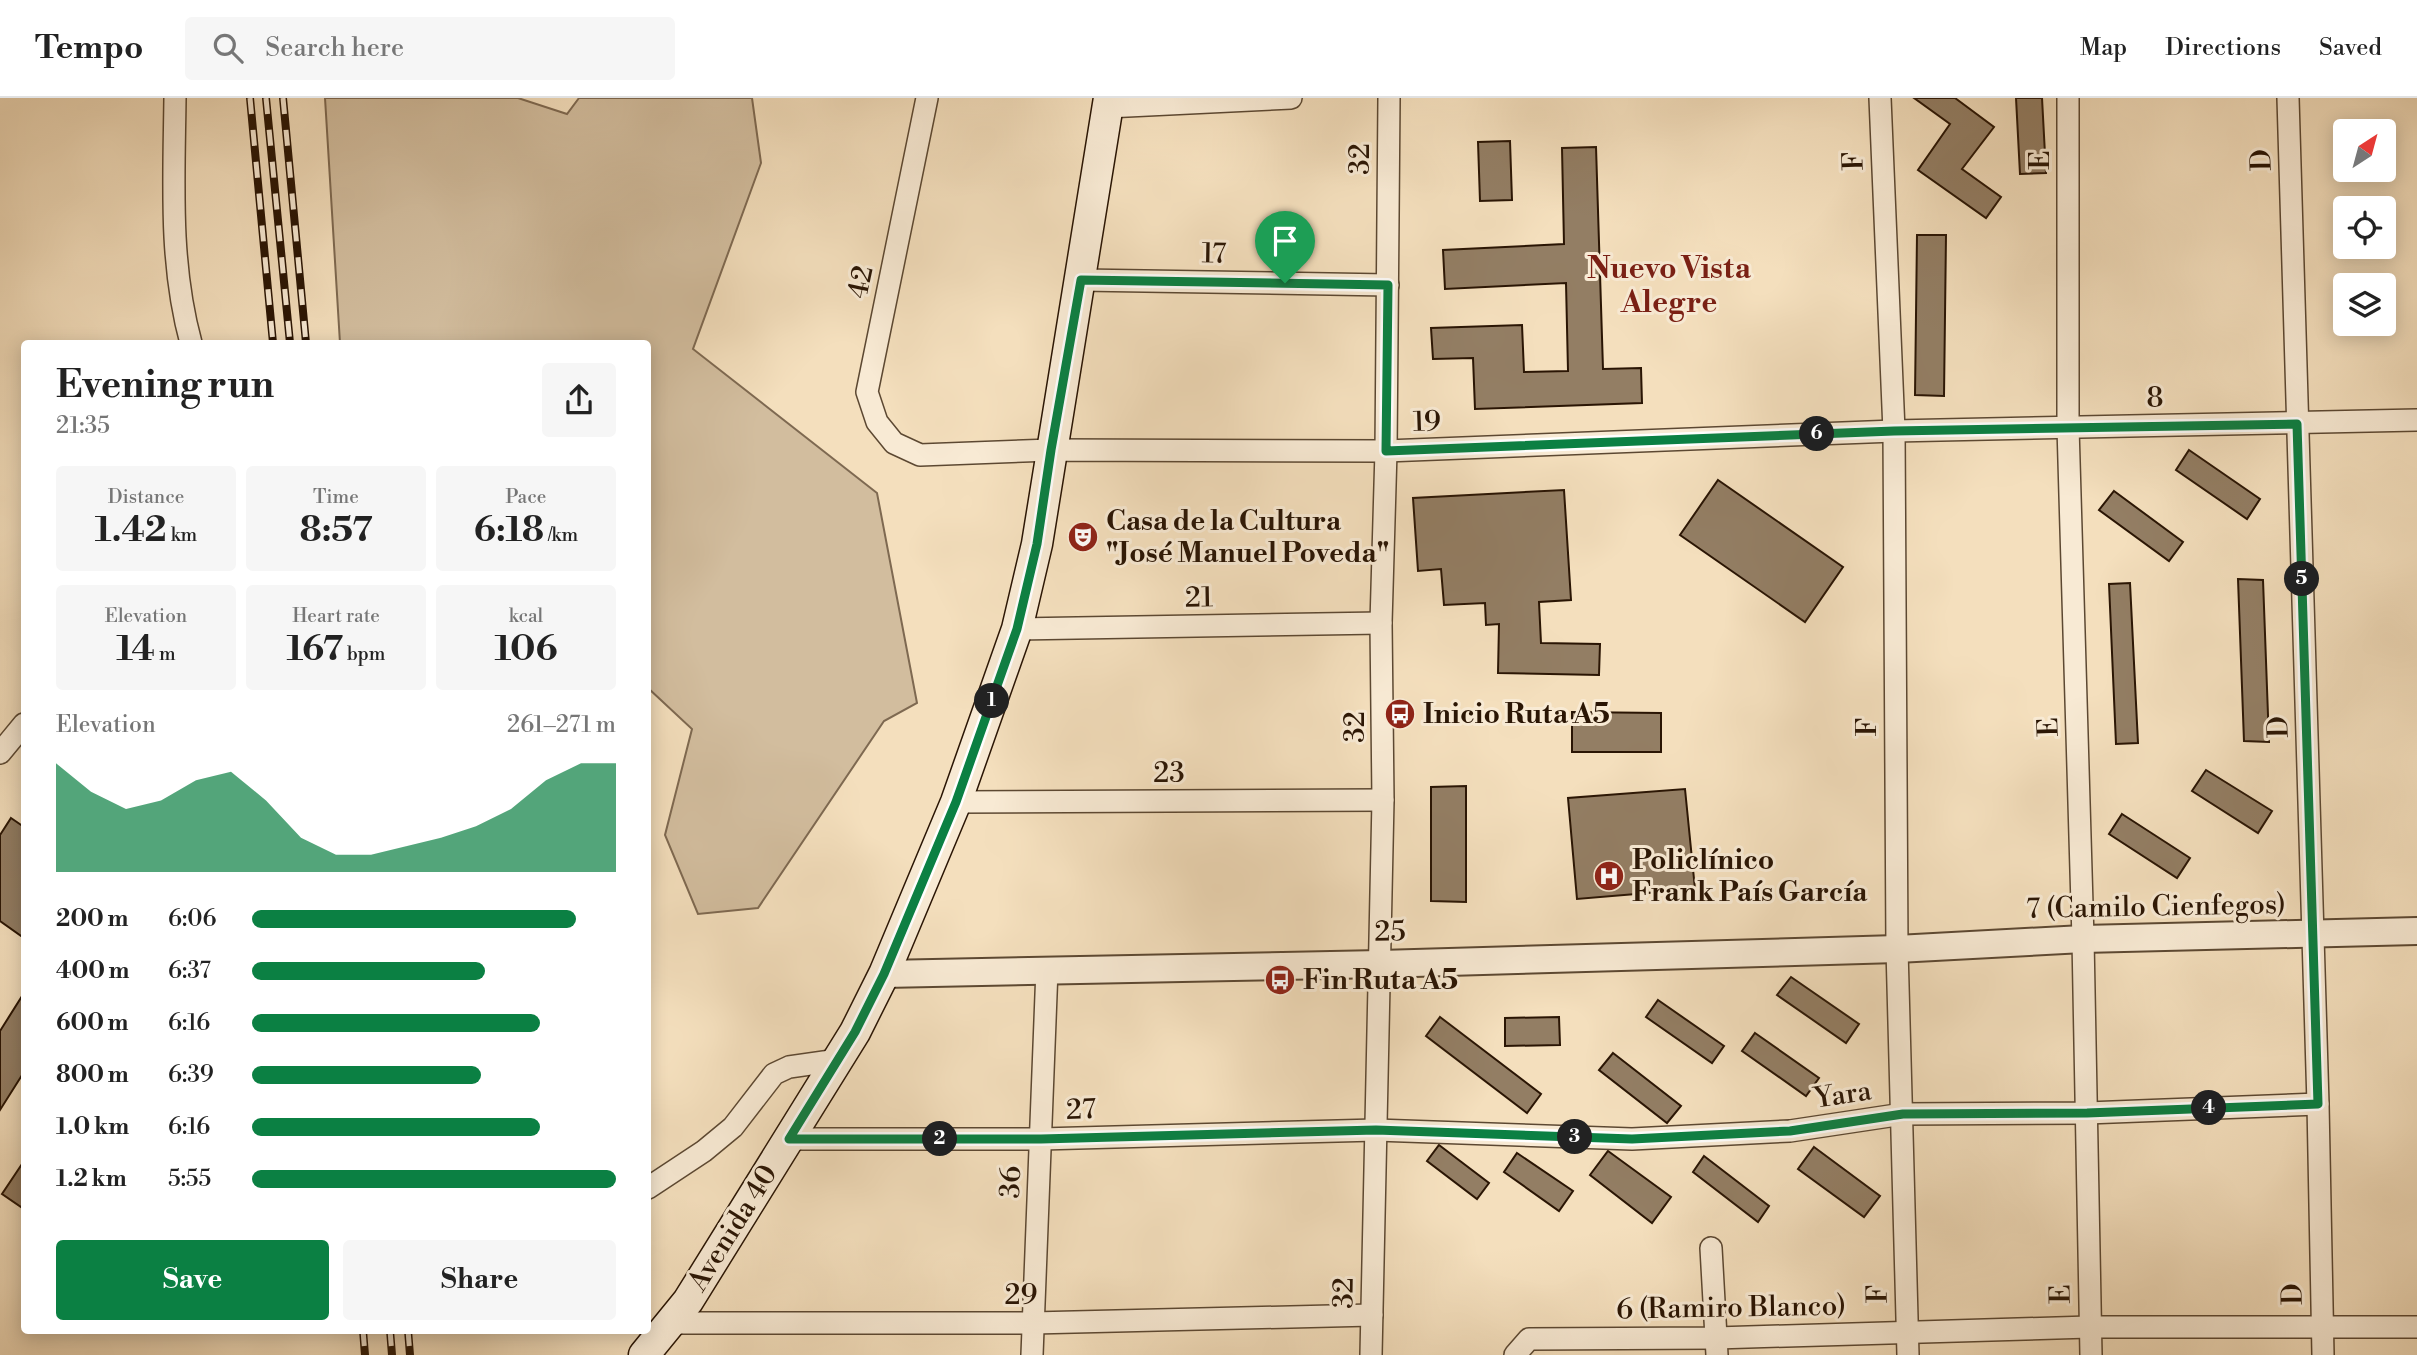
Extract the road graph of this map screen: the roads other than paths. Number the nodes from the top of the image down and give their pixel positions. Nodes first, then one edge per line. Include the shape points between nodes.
1 (175, 98) edge
2 (927, 98) edge
3 (1291, 98) edge
4 (1389, 98) edge
5 (1880, 98) edge
6 (2067, 98) edge
7 (2288, 98) edge
8 (1108, 103) edge
9 (1081, 280) junction
10 (1388, 285) junction
11 (190, 340) edge
12 (2417, 420) edge
13 (2297, 424) junction
14 (2068, 427) junction
15 (1894, 431) junction
16 (1051, 450) junction
17 (1386, 451) junction
18 (920, 455) joint
19 (1381, 623) junction
20 (1017, 629) junction
21 (21, 728) edge
22 (0, 753) edge
23 (1383, 800) junction
24 (956, 802) junction
25 (2417, 931) edge
26 (2314, 935) junction
27 (2083, 939) junction
28 (1897, 949) junction
29 (1380, 964) junction
30 (1047, 969) junction
31 (884, 974) junction
32 (838, 1060) junction
33 (2318, 1104) junction
34 (2087, 1113) junction
35 (1903, 1114) junction
36 (1376, 1130) junction
37 (789, 1139) junction
38 (1041, 1139) junction
39 (651, 1186) edge
40 (1711, 1248) dead end
41 (1372, 1315) junction
42 (670, 1323) junction
43 (1033, 1323) junction
44 (2417, 1326) edge
45 (2089, 1327) junction
46 (2322, 1327) junction
47 (1906, 1332) junction
48 (1716, 1346) edge
49 (1530, 1347) edge
50 (644, 1355) edge
51 (1032, 1355) edge
52 (1371, 1355) edge
53 (1515, 1355) edge
54 (1908, 1355) edge
55 (2091, 1355) edge
56 (2323, 1355) edge

1 - 11 street via 173,219 181,305
2 - 18 street, 42 via 867,392 877,422 894,443
3 - 8 street
4 - 10 street, 32
5 - 15 street, F
6 - 14 street, E
7 - 13 street, D
8 - 9 main road, Avenida 40
9 - 10 street, 17
9 - 16 main road, Avenida 40
10 - 17 street, 32
12 - 13 street, 8
13 - 14 street, 8
13 - 26 street, D
14 - 15 street, 8
14 - 27 street, E
15 - 17 street, 19
15 - 28 street, F
16 - 17 street, 19
16 - 18 street, 19
16 - 20 main road, Avenida 40 via 1037,544
17 - 19 street, 32
19 - 20 street, 21
19 - 23 street, 32
20 - 24 main road, Avenida 40
21 - 22 street
23 - 24 street, 23
23 - 29 street, 32
24 - 31 main road, Avenida 40
25 - 26 street, 7 (Camilo Cienfegos)
26 - 27 street, 7 (Camilo Cienfegos)
26 - 33 street, D
27 - 28 street, 7 (Camilo Cienfegos)
27 - 34 street, E
28 - 29 street, 25
28 - 35 street, F
29 - 30 street, 25
29 - 36 street, 32
30 - 31 street, 25
30 - 38 street, 36
31 - 32 main road, Avenida 40
32 - 37 main road, Avenida 40
32 - 39 street via 789,1067 774,1074 733,1127
33 - 34 street, Yara
33 - 46 street, D
34 - 35 street, Yara
34 - 45 street, E
35 - 36 street, Yara via 1790,1131 1632,1139
35 - 47 street, F
36 - 38 street, 27
36 - 41 street, 32
37 - 38 street, 27
37 - 42 main road, Avenida 40
38 - 43 street, 36
40 - 48 street
41 - 43 street, 29
41 - 52 street, 32
42 - 43 street, 29
42 - 50 main road, Avenida 40
43 - 51 street, 36
44 - 46 street, 6 (Ramiro Blanco)
45 - 46 street, 6 (Ramiro Blanco)
45 - 47 street, 6 (Ramiro Blanco)
45 - 55 street, E
46 - 56 street, D
47 - 48 street, 6 (Ramiro Blanco)
47 - 54 street, F
48 - 49 street, 6 (Ramiro Blanco)
49 - 53 street, 6 (Ramiro Blanco)

